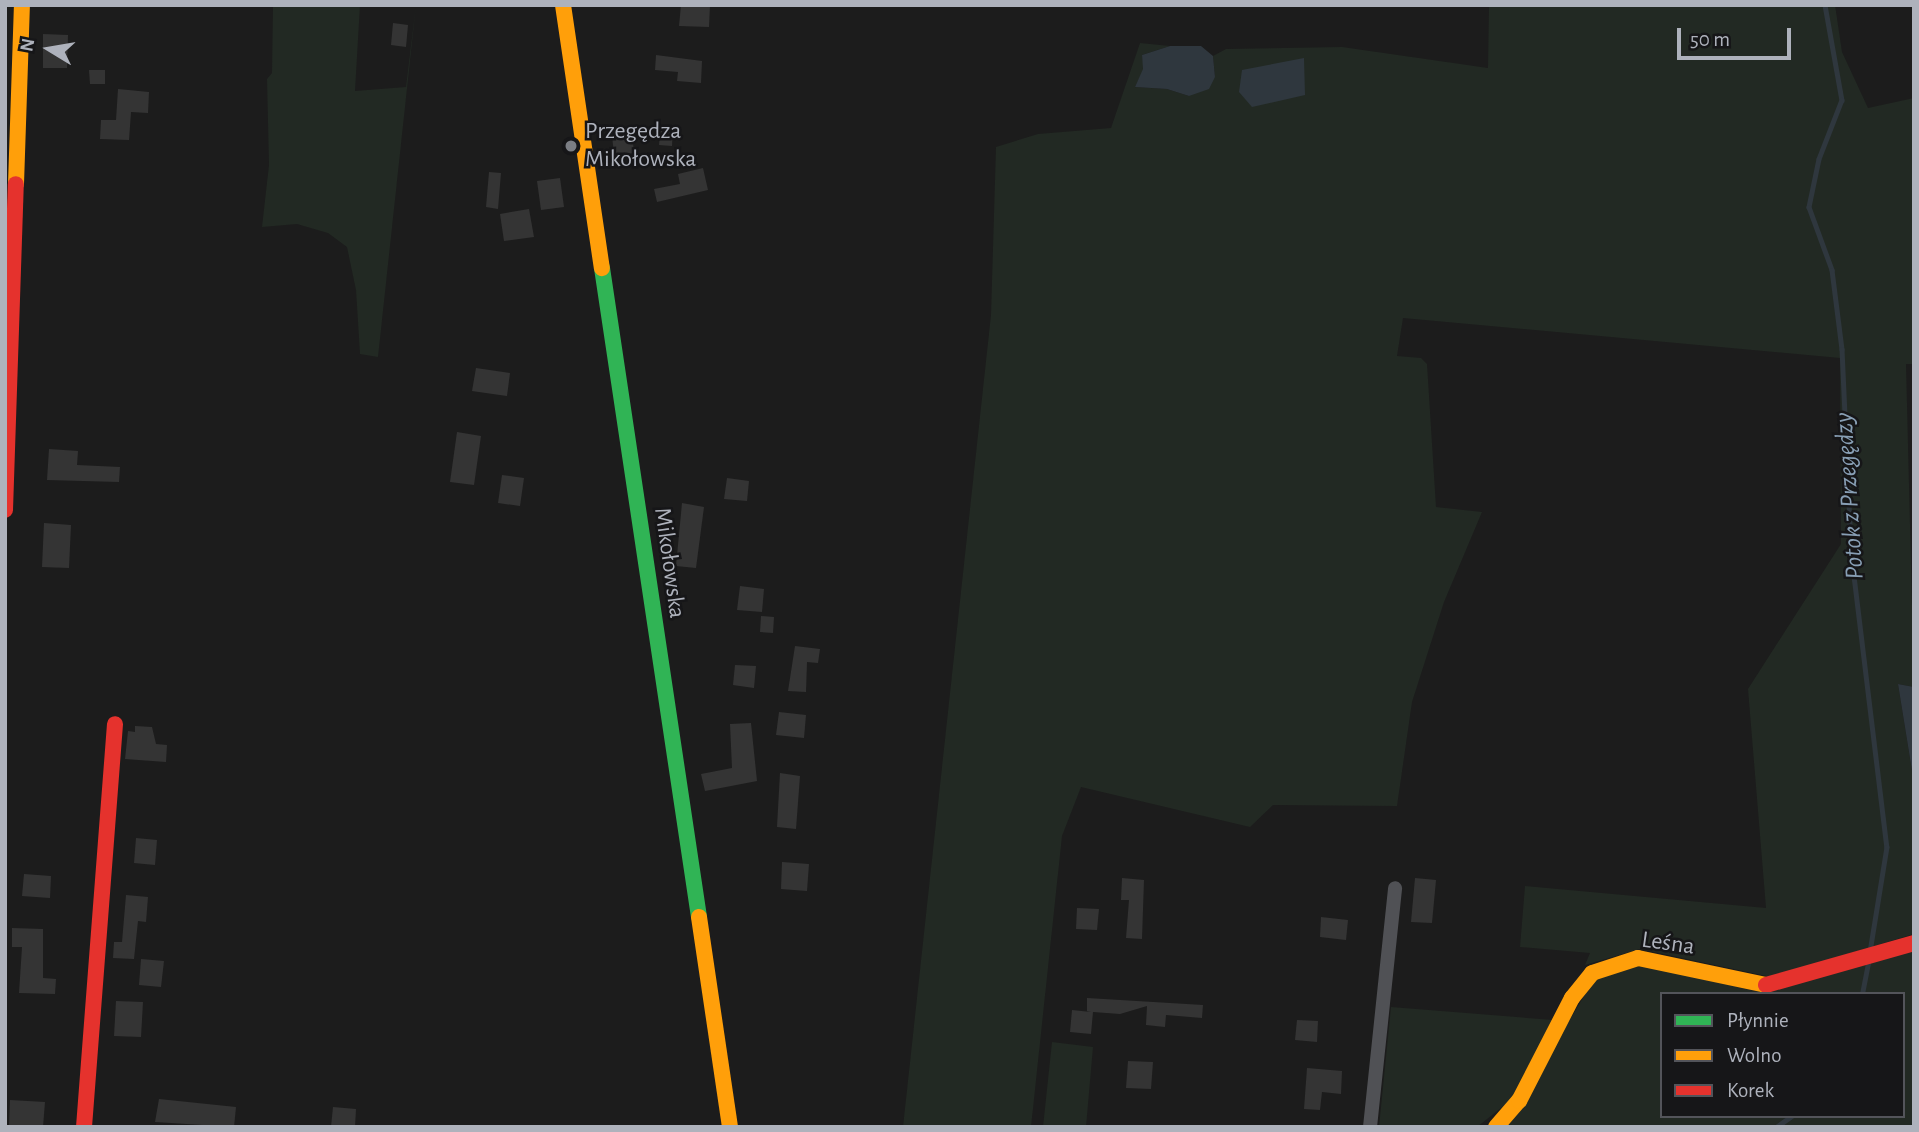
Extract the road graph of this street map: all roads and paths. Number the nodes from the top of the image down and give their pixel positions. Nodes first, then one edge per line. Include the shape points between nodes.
1 (22, 5) edge
2 (563, 5) edge
3 (5, 510) edge
4 (115, 724) dead end
5 (1395, 888) dead end
6 (1914, 943) edge
7 (83, 1127) edge
8 (730, 1127) edge
9 (1370, 1127) edge
10 (1496, 1127) edge

1 - 3 street
2 - 8 street, Mikołowska
4 - 7 street
5 - 9 street
6 - 10 street, Leśna via 1771,986 1638,958 1592,973 1572,998 1519,1101

